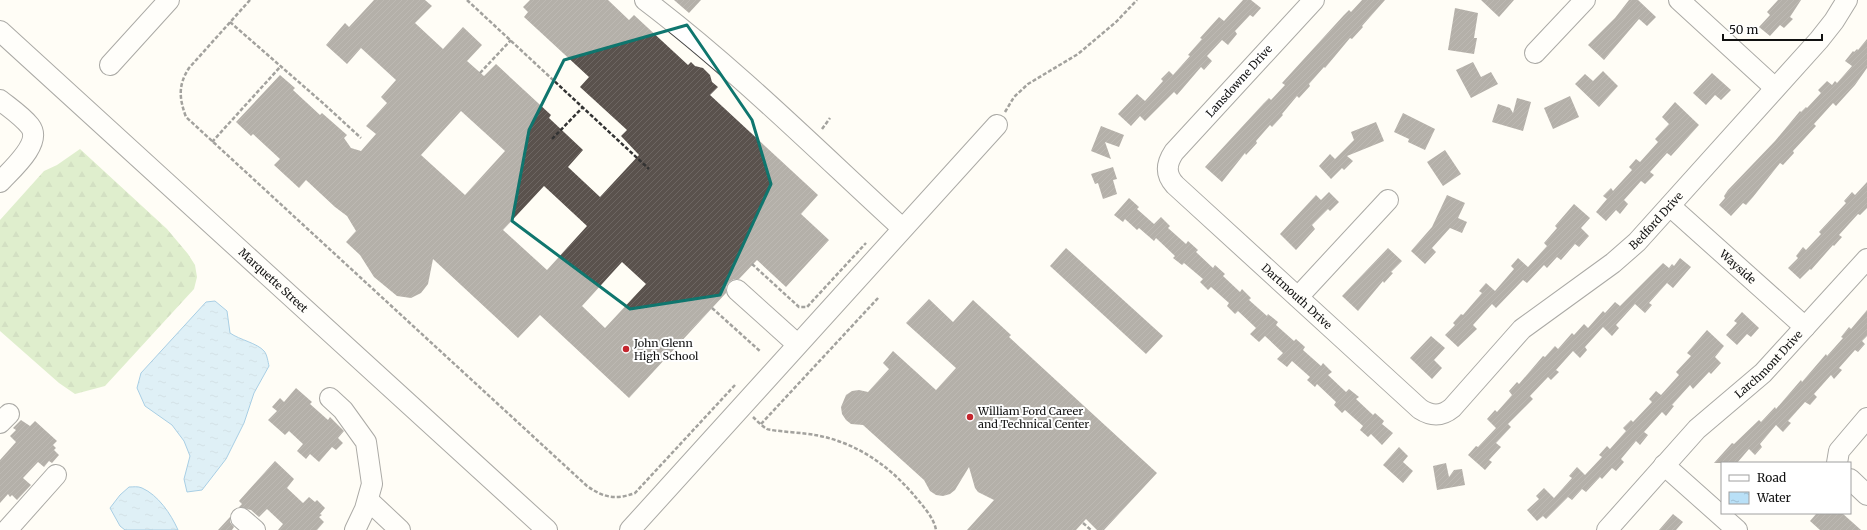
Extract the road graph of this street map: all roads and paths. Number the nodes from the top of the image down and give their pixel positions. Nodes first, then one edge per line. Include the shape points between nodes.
1 (169, 0) edge
2 (250, 0) edge
3 (467, 0) edge
4 (644, 0) edge
5 (1137, 0) edge
6 (1314, 0) edge
7 (1585, 0) edge
8 (1679, 0) edge
9 (1847, 0) edge
10 (230, 22) junction
11 (0, 31) edge
12 (511, 40) junction
13 (1535, 53) dead end
14 (110, 65) dead end
15 (281, 66) junction
16 (480, 73) dead end
17 (1776, 88) junction
18 (0, 100) edge
19 (583, 107) junction
20 (830, 118) dead end
21 (997, 125) joint
22 (822, 129) dead end
23 (361, 138) dead end
24 (552, 139) dead end
25 (212, 142) junction
26 (1168, 164) joint
27 (649, 169) dead end
28 (0, 182) edge
29 (1388, 200) dead end
30 (1670, 206) junction
31 (902, 228) junction
32 (868, 241) dead end
33 (1867, 259) edge
34 (752, 264) dead end
35 (737, 290) dead end
36 (879, 297) dead end
37 (1298, 297) junction
38 (712, 308) dead end
39 (1805, 327) junction
40 (798, 344) junction
41 (761, 352) dead end
42 (735, 385) dead end
43 (330, 398) dead end
44 (749, 413) dead end
45 (1439, 414) joint
46 (1867, 418) edge
47 (761, 424) junction
48 (1837, 462) edge
49 (1664, 465) junction
50 (56, 475) dead end
51 (1851, 480) edge
52 (370, 492) junction
53 (1867, 495) edge
54 (1083, 523) dead end
55 (7, 530) edge
56 (355, 530) edge
57 (400, 530) edge
58 (547, 530) edge
59 (630, 530) edge
60 (936, 530) edge
61 (1091, 530) edge
62 (1607, 530) edge
63 (1737, 530) edge

1 - 14 street
2 - 10 path
3 - 12 path
4 - 31 street via 724,65
5 - 21 path via 1116,22 1078,54 1024,88 1014,97
6 - 26 street, Lansdowne Drive via 1174,152
7 - 13 street
8 - 17 street
9 - 17 street, Bedford Drive via 1834,21
10 - 15 path
10 - 25 path via 189,68 180,85 179,97 186,118
11 - 58 street, Marquette Street
12 - 16 path
12 - 19 path
15 - 23 path
15 - 25 path
17 - 30 street, Bedford Drive
18 - 28 street via 30,126 34,133 29,150
19 - 24 path
19 - 27 path
20 - 22 path
21 - 31 street
25 - 42 path via 598,494 612,498 635,493
26 - 37 street, Dartmouth Drive via 1169,179
29 - 37 street
30 - 39 street, Wayside
30 - 45 street, Bedford Drive via 1621,256 1522,329 1452,408
31 - 40 street
32 - 34 path via 807,307 799,307
33 - 39 street, Larchmont Drive
35 - 40 street
36 - 47 path
37 - 45 street, Dartmouth Drive via 1420,409 1428,414
38 - 41 path
39 - 49 street, Larchmont Drive via 1762,373 1697,429
40 - 59 street
43 - 52 street via 343,410 366,442
44 - 47 path
46 - 48 street via 1839,451
47 - 60 path via 768,430 816,435 856,447 890,470 921,505
49 - 62 street, Larchmont Drive
49 - 63 street
50 - 55 street
51 - 53 street
52 - 56 street
52 - 57 street
54 - 61 path

